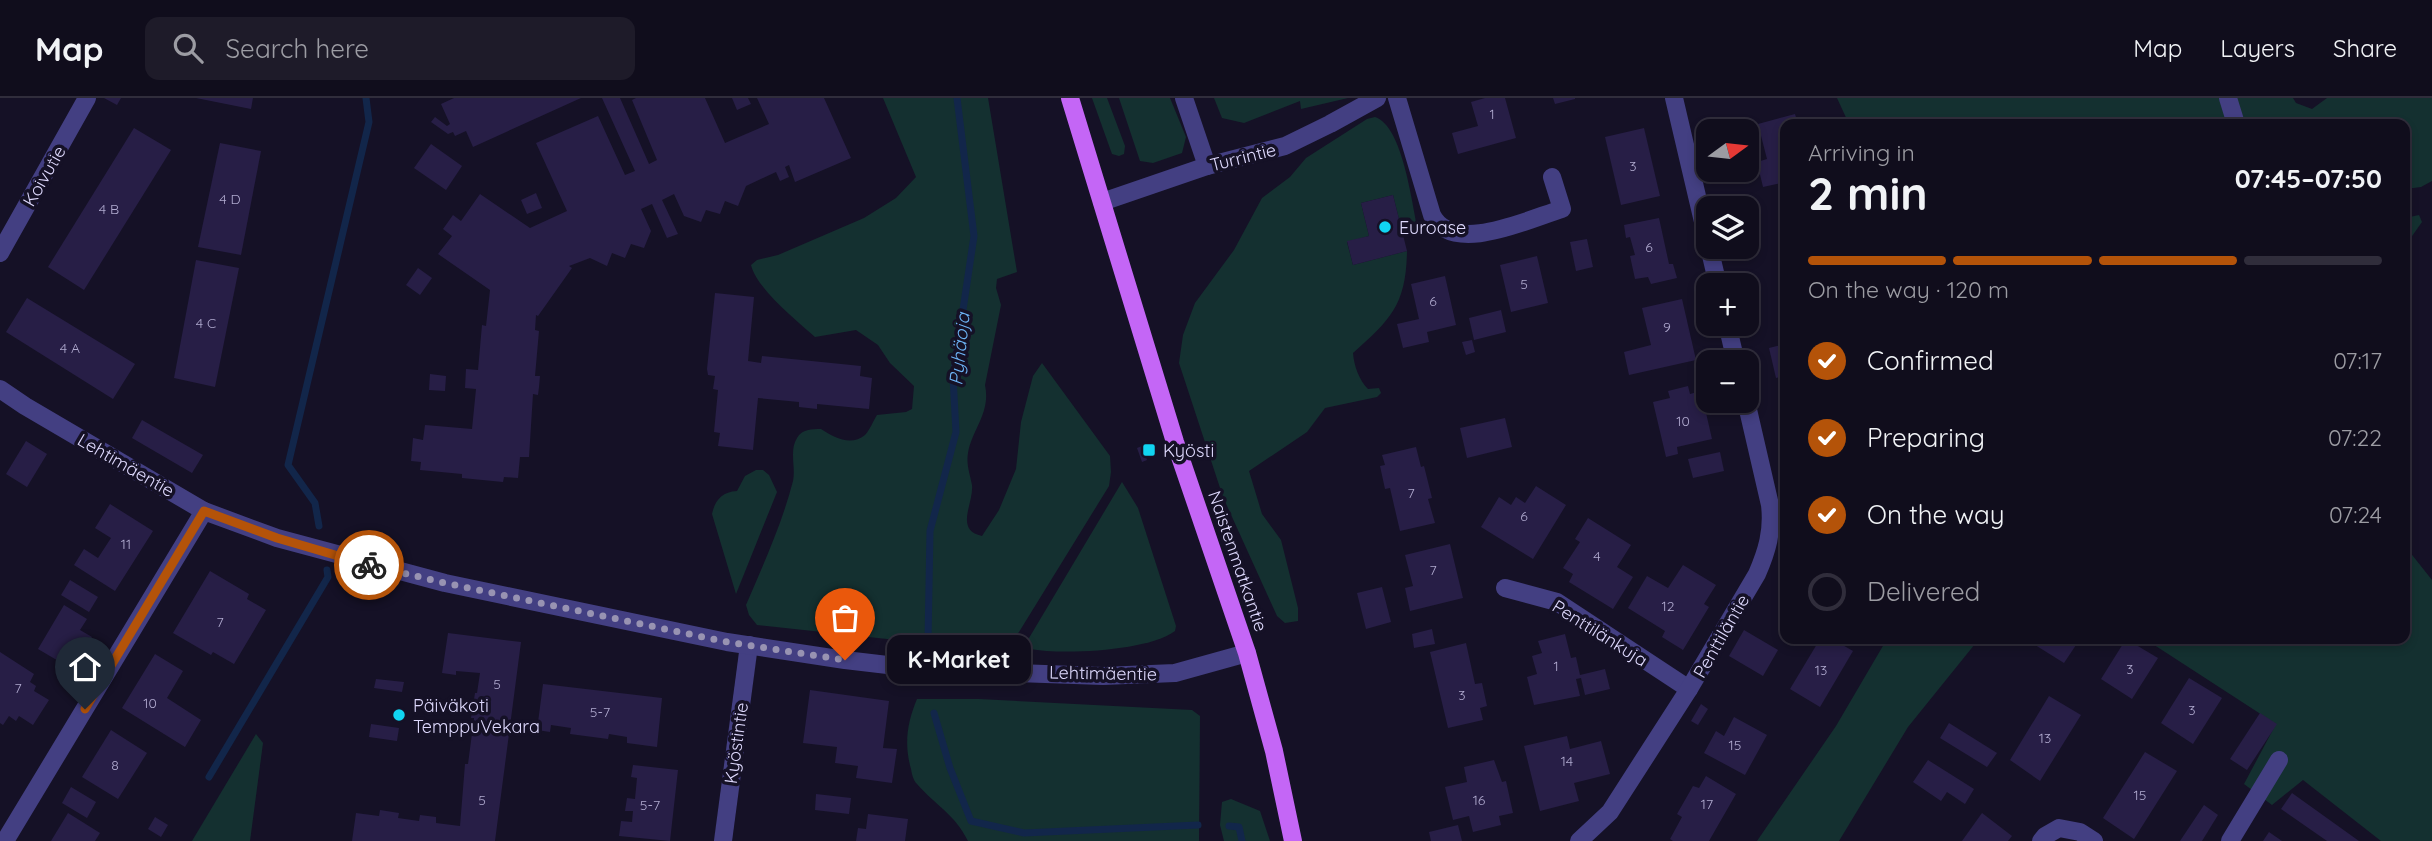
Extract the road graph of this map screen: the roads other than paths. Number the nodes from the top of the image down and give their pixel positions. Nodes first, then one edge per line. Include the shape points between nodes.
1 (87, 98) edge
2 (1070, 98) edge
3 (1184, 98) edge
4 (1377, 98) edge
5 (1397, 98) edge
6 (1674, 98) edge
7 (2228, 98) edge
8 (2234, 119) edge
9 (1208, 166) junction
10 (1552, 177) dead end
11 (1697, 196) edge
12 (1102, 202) junction
13 (0, 253) edge
14 (0, 389) edge
15 (1749, 413) edge
16 (204, 511) junction
17 (1505, 588) dead end
18 (749, 645) junction
19 (1247, 653) junction
20 (1689, 689) junction
21 (2279, 760) dead end
22 (5, 841) edge
23 (723, 841) edge
24 (1293, 841) edge
25 (1579, 841) edge
26 (2041, 841) edge
27 (2094, 841) edge
28 (2230, 841) edge

1 - 13 street, Koivutie
2 - 12 main road, Naistenmatkantie
3 - 9 street
4 - 9 street, Turrintie via 1284,146
5 - 10 street via 1432,215 1447,231 1483,233 1562,209
6 - 11 street
7 - 8 street
9 - 12 street, Turrintie
12 - 19 main road, Naistenmatkantie via 1175,442
14 - 16 street, Lehtimäentie
15 - 20 street, Penttiläntie via 1770,505 1769,540 1757,574
16 - 18 street, Lehtimäentie via 380,568
16 - 22 street
17 - 20 street, Penttilänkuja via 1557,603
18 - 19 street, Lehtimäentie via 930,670 1103,676 1175,673
18 - 23 street, Kyöstintie
19 - 24 main road, Naistenmatkantie
20 - 25 street, Penttiläntie via 1610,813
21 - 28 street
26 - 27 street via 2059,828 2080,832

